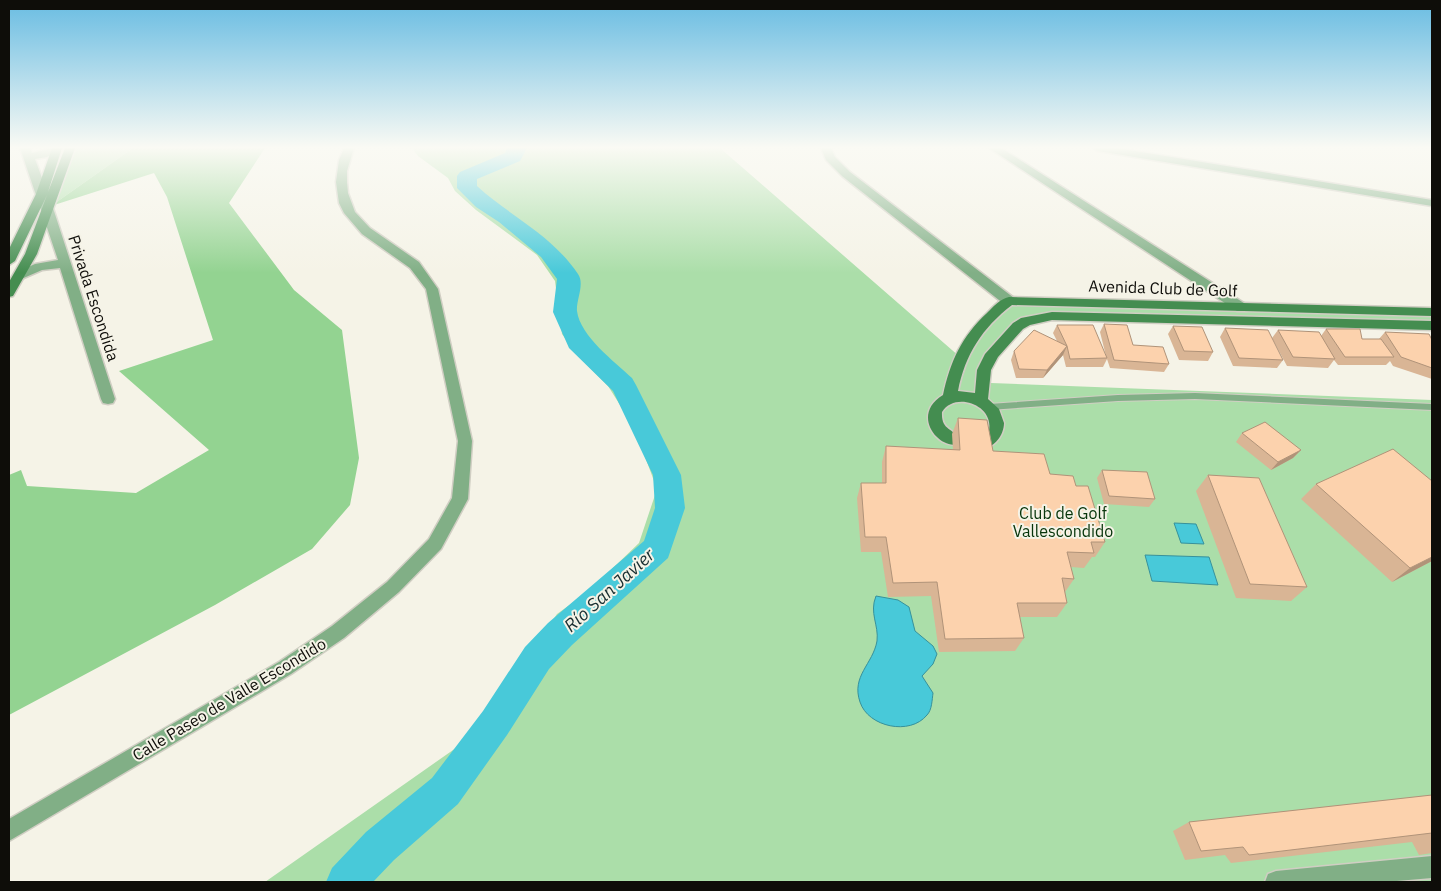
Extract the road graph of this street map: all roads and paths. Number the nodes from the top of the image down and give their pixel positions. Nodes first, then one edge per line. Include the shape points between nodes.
1 (40, 190) edge
2 (43, 190) edge
3 (54, 190) edge
4 (342, 190) edge
5 (866, 190) edge
6 (1058, 190) edge
7 (1351, 190) edge
8 (42, 194) junction
9 (1432, 203) edge
10 (47, 208) junction
11 (9, 261) edge
12 (64, 263) junction
13 (19, 276) junction
14 (9, 293) edge
15 (1009, 301) junction
16 (1024, 302) junction
17 (1242, 308) junction
18 (1432, 312) edge
19 (994, 314) junction
20 (1038, 319) junction
21 (1018, 326) junction
22 (1432, 326) edge
23 (949, 398) junction
24 (108, 399) dead end
25 (985, 404) junction
26 (1432, 407) edge
27 (952, 440) dead end
28 (982, 443) edge
29 (9, 831) edge
30 (1432, 867) edge
31 (1276, 882) edge

1 - 8 street, Privada Escondida
2 - 8 street
3 - 10 street
4 - 29 street, Calle Paseo de Valle Escondido via 350,215 366,231 410,261 432,289 465,441 460,499 435,544 393,587 338,632 285,668
5 - 15 street
6 - 17 street
7 - 9 street
8 - 10 street, Privada Escondida
8 - 11 street
10 - 12 street, Privada Escondida
10 - 13 street via 31,254
12 - 13 street via 39,267
12 - 24 street, Privada Escondida
13 - 14 street
15 - 16 street, Avenida Club de Golf
15 - 19 street
16 - 17 street, Avenida Club de Golf
16 - 20 street
17 - 18 street, Avenida Club de Golf
19 - 21 street
19 - 23 street via 969,341 958,361
20 - 21 street, Avenida Club de Golf
20 - 22 street, Avenida Club de Golf via 1052,316
21 - 25 street, Avenida Club de Golf via 992,354 984,370
23 - 25 street via 964,396
23 - 27 street via 935,408 933,416 941,432
25 - 26 lane via 1185,396
25 - 28 street, Avenida Club de Golf via 998,424 991,438
30 - 31 street

